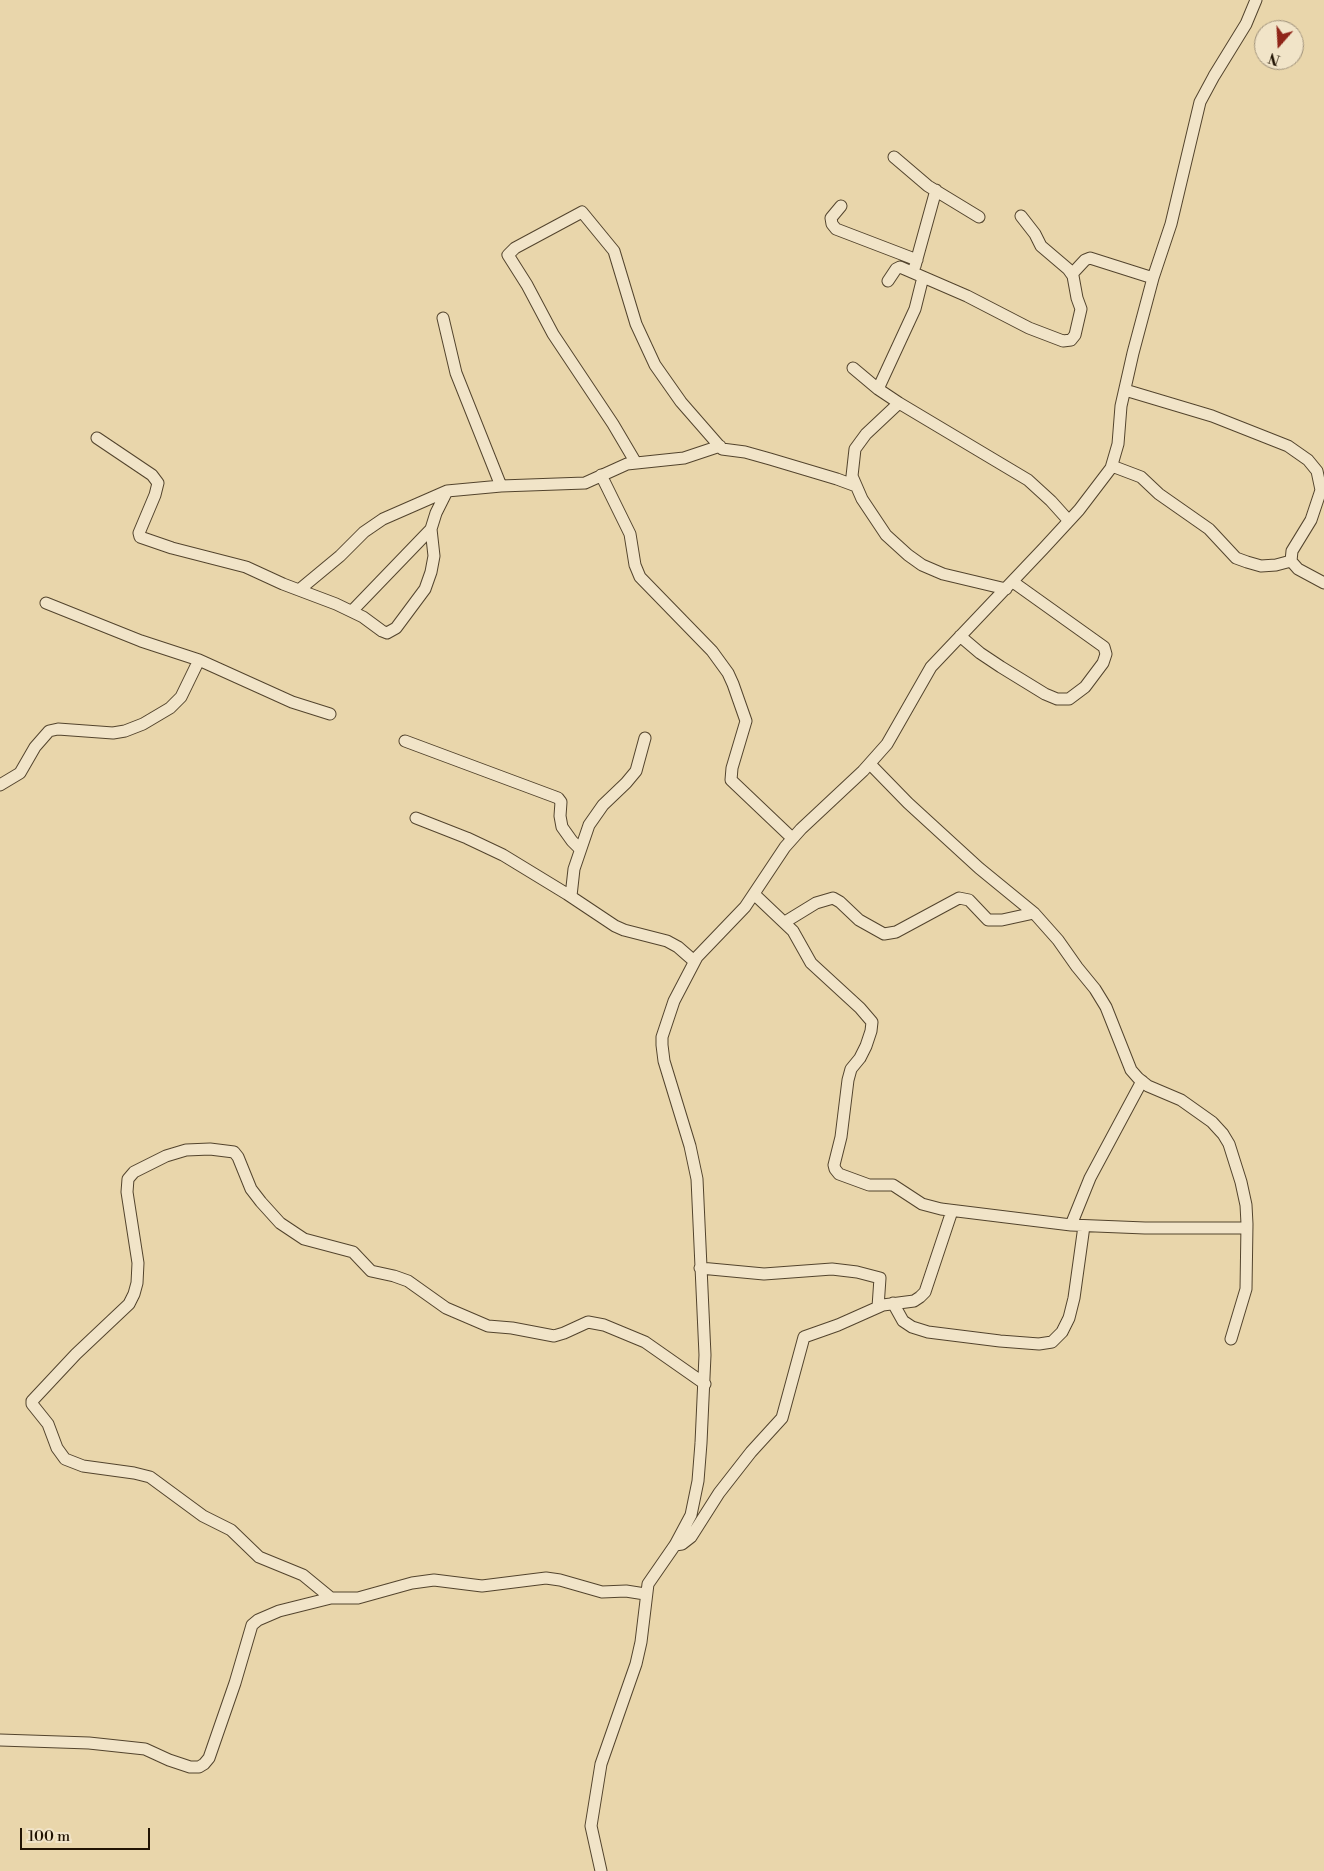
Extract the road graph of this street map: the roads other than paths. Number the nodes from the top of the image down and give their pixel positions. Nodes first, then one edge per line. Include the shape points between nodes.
1 (1256, 0) edge
2 (894, 157) dead end
3 (936, 190) junction
4 (840, 206) dead end
5 (1021, 216) dead end
6 (979, 217) dead end
7 (917, 260) junction
8 (918, 274) junction
9 (1072, 274) junction
10 (1153, 278) junction
11 (888, 280) dead end
12 (443, 318) dead end
13 (853, 368) dead end
14 (878, 389) junction
15 (1125, 390) junction
16 (899, 403) junction
17 (96, 438) dead end
18 (720, 446) junction
19 (636, 463) junction
20 (1112, 466) junction
21 (601, 475) junction
22 (501, 486) junction
23 (856, 486) junction
24 (447, 491) junction
25 (1069, 521) junction
26 (431, 529) junction
27 (1291, 561) junction
28 (1324, 583) edge
29 (1009, 586) junction
30 (299, 590) junction
31 (46, 603) dead end
32 (352, 612) junction
33 (960, 636) junction
34 (199, 660) junction
35 (330, 714) dead end
36 (645, 738) dead end
37 (405, 741) dead end
38 (870, 764) junction
39 (0, 785) edge
40 (416, 818) dead end
41 (792, 838) junction
42 (580, 849) junction
43 (754, 894) junction
44 (570, 896) junction
45 (1034, 913) junction
46 (785, 922) junction
47 (694, 961) junction
48 (1142, 1081) junction
49 (952, 1211) junction
50 (1071, 1225) junction
51 (1084, 1226) junction
52 (1247, 1228) junction
53 (700, 1268) junction
54 (893, 1303) junction
55 (878, 1307) junction
56 (1231, 1339) dead end
57 (705, 1384) junction
58 (675, 1545) junction
59 (645, 1594) junction
60 (331, 1598) junction
61 (0, 1740) edge
62 (602, 1871) edge

1 - 10 street via 1246,24 1202,98 1171,224
2 - 3 street
3 - 6 street
3 - 7 street
4 - 7 street via 831,218 836,229
5 - 9 street via 1040,246
7 - 8 street
8 - 9 street via 1029,328 1067,341 1075,335 1081,309
8 - 11 street via 898,268
8 - 14 street via 915,309
9 - 10 street via 1090,258
10 - 15 street
12 - 22 street via 456,373
13 - 14 street
14 - 16 street
15 - 20 street
15 - 27 street via 1212,416 1288,446 1308,460 1317,471 1321,490 1311,520 1292,551
16 - 23 street via 857,445 852,476
16 - 25 street via 1028,480
17 - 30 street via 152,475 158,483 138,533 140,537 232,562
18 - 19 street via 684,458
18 - 19 street via 681,402 655,365 636,324 614,251 582,212 508,255 553,334
18 - 23 street via 724,450 745,452
19 - 21 street
20 - 25 street
20 - 27 street via 1141,477 1209,529 1236,558 1261,566
21 - 22 street via 577,484
21 - 41 street via 630,534 640,577 712,651 733,684 746,722 731,780
22 - 24 street
23 - 29 street via 886,535 916,561 943,574
24 - 26 street
24 - 30 street via 383,519
25 - 29 street
26 - 32 street
26 - 32 street via 434,556 425,589 396,628 387,633
27 - 28 street via 1298,569
29 - 33 street
29 - 33 street via 1104,647 1103,663 1085,687 1069,699 1057,699 1001,667
30 - 32 street
31 - 34 street
33 - 38 street via 931,667 895,733
34 - 35 street via 292,702
34 - 39 street via 181,698 170,708 143,724 113,733 49,731 20,772
36 - 42 street via 637,770 594,817
37 - 42 street via 558,798 562,827
38 - 41 street
38 - 45 street via 978,868
40 - 44 street via 503,855
41 - 43 street
42 - 44 street
43 - 46 street
43 - 47 street via 731,924
44 - 47 street via 620,929 660,938
45 - 46 street via 988,920 969,900 959,898 896,932 884,934 859,920 833,898 816,903
45 - 48 street via 1095,989 1106,1007 1131,1070
46 - 49 street via 795,933 811,963 872,1022 866,1046 848,1080 835,1170 869,1185 893,1185 922,1204
47 - 53 street via 674,1001 662,1045 697,1179
48 - 50 street via 1090,1178
48 - 52 street via 1180,1100 1212,1122 1223,1134 1229,1144 1246,1205
49 - 50 street
49 - 54 street via 925,1292 914,1301
50 - 51 street
51 - 52 street
51 - 54 street via 1069,1318 1052,1342 1008,1342 928,1332 903,1321
52 - 56 street via 1246,1289
53 - 55 street via 764,1274 832,1269 857,1272 880,1278
53 - 57 street
54 - 55 street
55 - 58 street via 804,1337 782,1418 719,1493 691,1537
57 - 58 street via 694,1499 689,1521
57 - 60 street via 645,1342 604,1325 588,1322 554,1336 488,1326 446,1308 408,1281 372,1272 353,1252 304,1239 280,1223 261,1202 251,1189 234,1152 186,1150 134,1172 128,1179 127,1192 138,1263 134,1294 129,1304 76,1354 32,1404 48,1424 65,1459 83,1466 150,1477 203,1516 231,1530 259,1557 303,1574
58 - 59 street via 652,1576
59 - 60 street via 602,1592 542,1578 482,1586 428,1580 358,1598
59 - 62 street via 636,1664 601,1764 594,1805 592,1826
60 - 61 street via 280,1611 254,1623 208,1758 200,1767 190,1767 145,1749 89,1743

